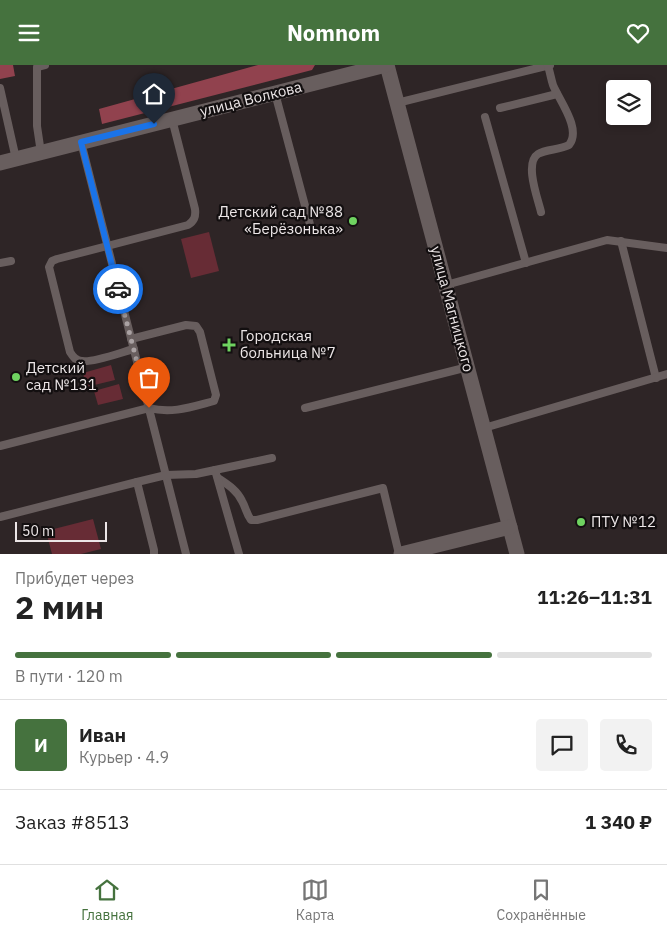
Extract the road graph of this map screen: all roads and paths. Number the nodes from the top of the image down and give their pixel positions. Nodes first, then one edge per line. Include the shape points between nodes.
1 (387, 65) edge
2 (549, 65) edge
3 (40, 66) edge
4 (348, 70) edge
5 (0, 88) edge
6 (275, 93) junction
7 (558, 94) junction
8 (397, 103) junction
9 (500, 108) dead end
10 (485, 117) dead end
11 (172, 119) junction
12 (81, 142) junction
13 (41, 153) junction
14 (16, 159) junction
15 (0, 163) edge
16 (542, 212) dead end
17 (312, 232) dead end
18 (622, 241) junction
19 (108, 246) junction
20 (667, 247) edge
21 (11, 261) dead end
22 (0, 263) edge
23 (526, 263) junction
24 (446, 285) junction
25 (131, 339) junction
26 (134, 349) junction
27 (468, 367) junction
28 (667, 374) edge
29 (656, 377) junction
30 (149, 408) junction
31 (305, 408) dead end
32 (484, 428) junction
33 (0, 446) edge
34 (272, 458) dead end
35 (215, 470) junction
36 (166, 475) junction
37 (218, 478) junction
38 (137, 482) junction
39 (0, 517) edge
40 (510, 527) junction
41 (154, 554) edge
42 (186, 554) edge
43 (239, 554) edge
44 (400, 554) edge
45 (517, 554) edge

1 - 4 street, улица Волкова
1 - 8 street, улица Магницкого
2 - 7 lane
2 - 8 lane
3 - 13 lane via 37,126
4 - 6 street, улица Волкова
5 - 14 lane
6 - 11 street, улица Волкова
6 - 17 lane
7 - 9 lane
7 - 16 lane via 567,111 573,139 565,147 538,154 533,161 531,171
8 - 24 street, улица Магницкого
10 - 23 lane
11 - 12 street, улица Волкова
11 - 19 lane via 195,218 188,225
12 - 13 street, улица Волкова
12 - 19 lane
13 - 14 street, улица Волкова
14 - 15 street, улица Волкова
18 - 20 lane
18 - 23 lane via 607,240
18 - 29 lane
19 - 25 lane
19 - 26 lane via 52,261 49,271 56,299 70,352 76,359 87,361
21 - 22 lane
23 - 24 lane
24 - 27 street, улица Магницкого
25 - 26 lane
25 - 30 lane via 186,325 196,326 203,341 216,395 214,401 181,410
26 - 30 lane
27 - 31 lane
27 - 32 street, улица Магницкого
28 - 29 lane
29 - 32 lane
30 - 33 lane
30 - 36 lane
32 - 40 street, улица Магницкого
34 - 35 lane
35 - 36 lane
35 - 37 lane
36 - 38 lane
36 - 42 lane
37 - 43 lane
37 - 44 lane via 234,489 246,514 257,520 383,488
38 - 39 lane
38 - 41 lane
40 - 44 street
40 - 45 street, улица Магницкого

